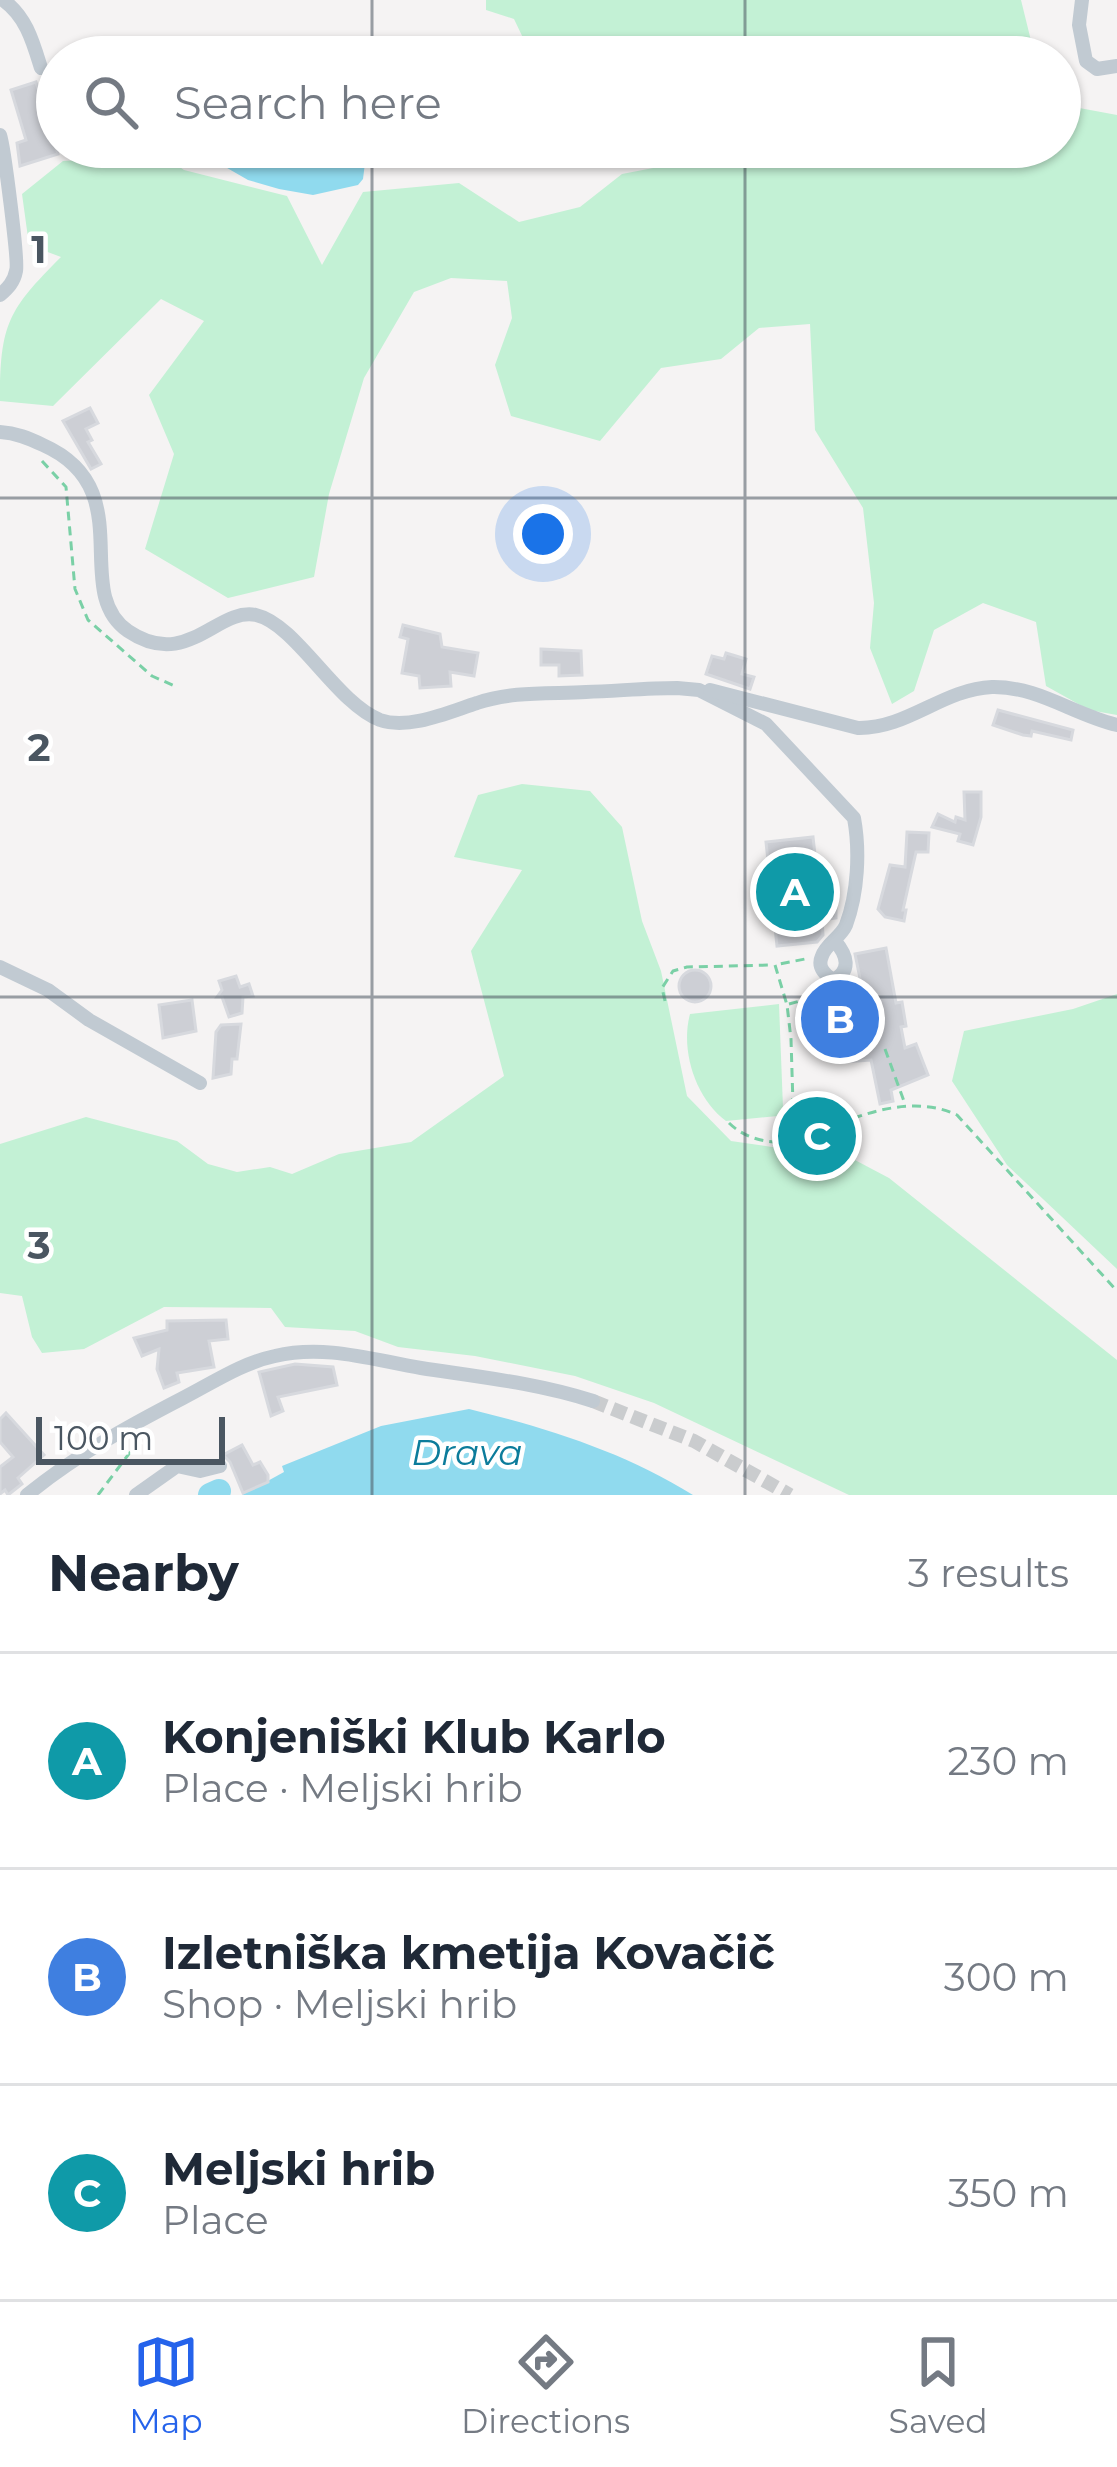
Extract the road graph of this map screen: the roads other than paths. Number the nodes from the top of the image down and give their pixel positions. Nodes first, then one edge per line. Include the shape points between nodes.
1 (3, 0) edge
2 (1082, 0) edge
3 (1081, 36) edge
4 (1081, 36) edge
5 (36, 52) edge
6 (1117, 66) edge
7 (0, 135) edge
8 (0, 295) edge
9 (0, 432) edge
10 (699, 690) junction
11 (1117, 725) edge
12 (835, 941) junction
13 (0, 967) edge
14 (200, 1083) dead end
15 (593, 1401) tunnel mouth
16 (220, 1466) dead end
17 (27, 1495) edge
18 (136, 1495) edge

1 - 5 street via 19,14
2 - 3 street
4 - 6 street via 1086,62
7 - 8 street via 18,256
9 - 10 street via 66,455 89,483 110,608 146,641 168,644 260,615 358,709 386,722 414,722 489,699
10 - 11 street via 881,728 969,690 1017,689
10 - 12 street via 766,724 851,810 856,871
12 - 12 street via 846,968 832,980 820,963
13 - 14 street
15 - 17 street via 321,1351 278,1355 90,1448
16 - 18 street via 177,1466

